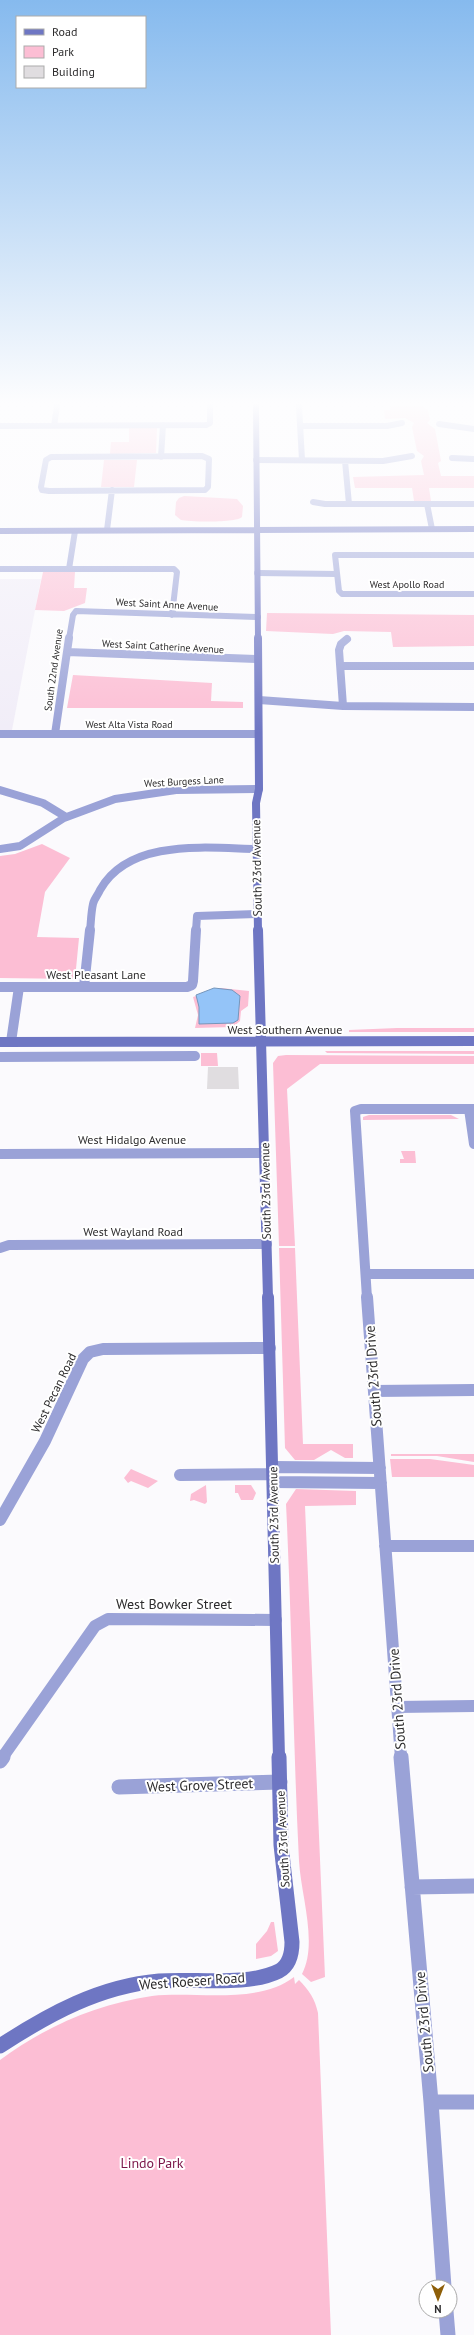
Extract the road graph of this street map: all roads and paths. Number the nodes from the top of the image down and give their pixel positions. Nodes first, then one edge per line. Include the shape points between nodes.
1 (110, 515) edge
2 (256, 515) edge
3 (429, 515) edge
4 (474, 528) edge
5 (256, 529) junction
6 (432, 529) junction
7 (108, 530) junction
8 (0, 531) edge
9 (76, 531) junction
10 (474, 555) edge
11 (0, 569) edge
12 (69, 569) junction
13 (257, 574) junction
14 (337, 574) junction
15 (474, 594) edge
16 (76, 611) joint
17 (172, 615) junction
18 (258, 617) junction
19 (347, 639) dead end
20 (67, 652) junction
21 (258, 659) junction
22 (341, 666) junction
23 (474, 666) edge
24 (259, 702) junction
25 (343, 706) junction
26 (474, 707) edge
27 (0, 734) edge
28 (55, 734) junction
29 (258, 734) junction
30 (259, 789) junction
31 (0, 790) edge
32 (66, 817) junction
33 (0, 849) edge
34 (257, 849) junction
35 (258, 914) junction
36 (0, 987) edge
37 (19, 987) junction
38 (84, 987) junction
39 (474, 1041) edge
40 (0, 1042) edge
41 (11, 1042) junction
42 (96, 1042) junction
43 (262, 1042) junction
44 (95, 1056) junction
45 (195, 1056) dead end
46 (0, 1057) edge
47 (471, 1109) edge
48 (474, 1144) edge
49 (265, 1153) junction
50 (0, 1154) edge
51 (267, 1244) junction
52 (0, 1248) edge
53 (366, 1274) junction
54 (474, 1274) edge
55 (270, 1348) junction
56 (474, 1390) edge
57 (374, 1391) junction
58 (380, 1468) junction
59 (273, 1474) junction
60 (180, 1475) dead end
61 (381, 1483) junction
62 (0, 1520) edge
63 (385, 1546) junction
64 (474, 1546) edge
65 (276, 1620) junction
66 (474, 1706) edge
67 (398, 1707) junction
68 (0, 1761) edge
69 (280, 1782) junction
70 (119, 1787) dead end
71 (474, 1886) edge
72 (412, 1887) junction
73 (278, 1971) joint
74 (0, 2046) edge
75 (431, 2102) junction
76 (474, 2102) edge
77 (443, 2279) edge
78 (447, 2319) edge
79 (448, 2335) edge

1 - 7 street
2 - 5 street, South 23rd Avenue
3 - 6 street
4 - 6 street
5 - 6 street
5 - 7 street
5 - 13 street, South 23rd Avenue
7 - 9 street
8 - 9 street
9 - 12 street
10 - 14 street via 335,555
11 - 12 street
12 - 17 street via 176,570 176,594
13 - 14 street
13 - 18 street, South 23rd Avenue
14 - 15 street, West Apollo Road via 340,593
16 - 17 street, West Saint Anne Avenue
16 - 20 street, South 22nd Avenue via 73,615
17 - 18 street, West Saint Anne Avenue
18 - 21 street, South 23rd Avenue
19 - 22 street via 339,650
20 - 21 street, West Saint Catherine Avenue
20 - 28 street, South 22nd Avenue
21 - 24 street, South 23rd Avenue
22 - 23 street
22 - 25 street
24 - 25 street
24 - 29 street, South 23rd Avenue
25 - 26 street
27 - 28 street, West Alta Vista Road
28 - 29 street, West Alta Vista Road
29 - 30 street, South 23rd Avenue
30 - 32 street, West Burgess Lane via 146,792 96,805
30 - 34 street, South 23rd Avenue via 256,803
31 - 32 street via 43,803
32 - 33 street, West Burgess Lane via 22,846
34 - 35 street, South 23rd Avenue
34 - 38 street via 162,850 136,858 114,872 97,892 93,903
35 - 38 street, West Pleasant Lane via 198,915 195,919 192,985
35 - 43 street, South 23rd Avenue
36 - 37 street, West Pleasant Lane
37 - 38 street, West Pleasant Lane
37 - 41 street
39 - 43 street, West Southern Avenue
40 - 41 street, West Southern Avenue
41 - 42 street, West Southern Avenue
42 - 43 street, West Southern Avenue
42 - 44 street
43 - 49 street, South 23rd Avenue
44 - 45 street
44 - 46 street
47 - 48 street
47 - 53 street, South 23rd Drive via 355,1111
49 - 50 street, West Hidalgo Avenue
49 - 51 street, South 23rd Avenue
51 - 52 street, West Wayland Road via 9,1245
51 - 55 street, South 23rd Avenue
53 - 54 street
53 - 57 street, South 23rd Drive
55 - 59 street, South 23rd Avenue
55 - 62 street, West Pecan Road via 103,1349 90,1352 83,1359 55,1424
56 - 57 street
57 - 58 street, South 23rd Drive
58 - 59 street
58 - 61 street, South 23rd Drive
59 - 60 street
59 - 61 street
59 - 65 street, South 23rd Avenue
61 - 63 street, South 23rd Drive
63 - 64 street
63 - 67 street, South 23rd Drive
65 - 68 street, West Bowker Street via 101,1621
65 - 69 street, South 23rd Avenue
66 - 67 street
67 - 72 street, South 23rd Drive
69 - 70 street, West Grove Street
69 - 73 street, South 23rd Avenue via 281,1845 292,1947 288,1962
71 - 72 street
72 - 75 street, South 23rd Drive
73 - 74 street, West Roeser Road via 231,1979 156,1981 104,1992 82,1999 35,2023
75 - 76 street
75 - 77 street, South 23rd Drive
78 - 79 street

